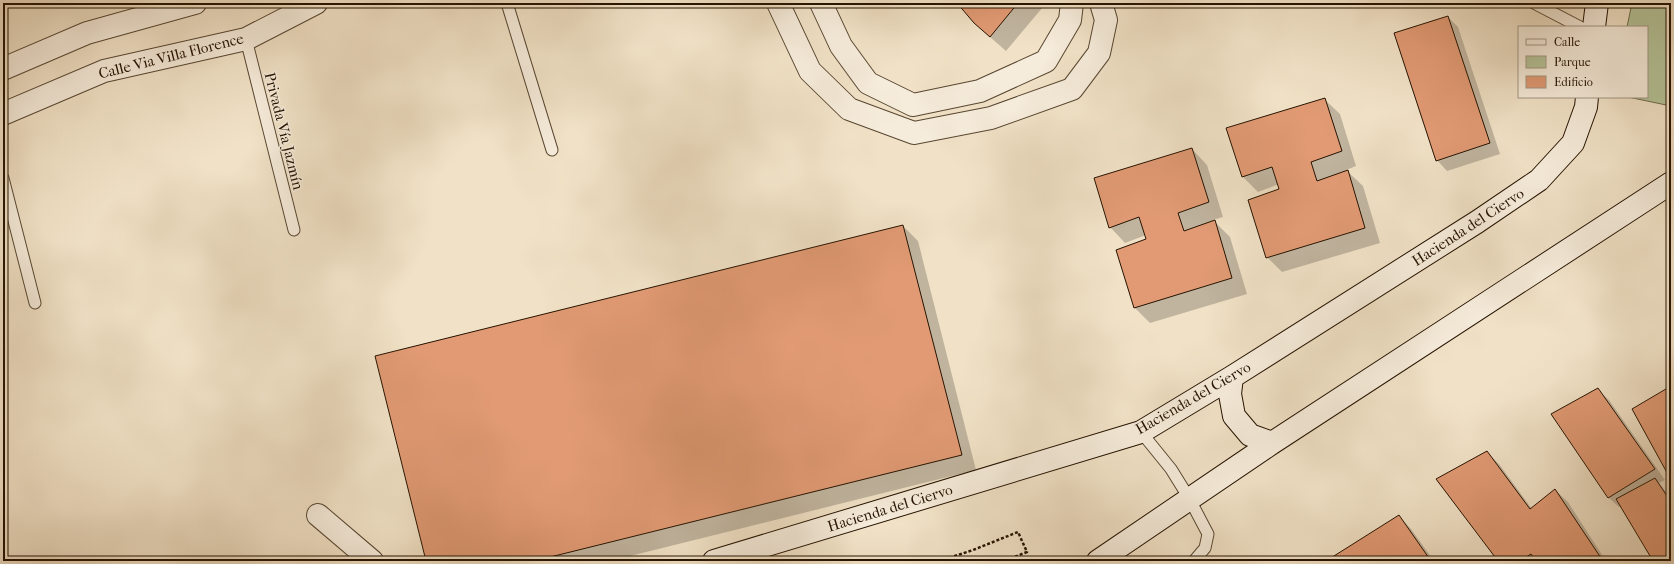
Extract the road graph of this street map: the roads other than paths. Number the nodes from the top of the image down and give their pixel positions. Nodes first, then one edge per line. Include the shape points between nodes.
1 (195, 3) edge
2 (316, 3) edge
3 (507, 3) edge
4 (778, 3) edge
5 (821, 3) edge
6 (1072, 3) edge
7 (1101, 3) edge
8 (1534, 3) edge
9 (1597, 3) edge
10 (1578, 26) edge
11 (1594, 26) edge
12 (246, 39) junction
13 (3, 69) edge
14 (1587, 98) edge
15 (3, 114) edge
16 (552, 150) dead end
17 (3, 178) edge
18 (1671, 183) edge
19 (294, 230) dead end
20 (35, 303) dead end
21 (1232, 377) junction
22 (1141, 432) junction
23 (1272, 443) junction
24 (1189, 498) junction
25 (318, 515) dead end
26 (372, 561) edge
27 (714, 561) edge
28 (1098, 561) edge
29 (1194, 561) edge

1 - 13 street via 87,33
2 - 12 street, Calle Via Villa Florence
3 - 16 lane
4 - 7 street via 810,71 849,109 914,133 991,118 1072,89 1099,53 1106,20
5 - 6 street via 841,46 868,83 913,105 980,91 1046,61 1070,20
8 - 10 lane
9 - 11 street
12 - 15 street, Calle Via Villa Florence via 104,71
12 - 19 lane, Privada Vía Jazmín
14 - 21 street, Hacienda del Ciervo via 1573,143 1539,180
17 - 20 lane
18 - 23 street
21 - 22 street, Hacienda del Ciervo
21 - 23 street via 1230,394 1234,416 1250,435
22 - 24 lane via 1171,469
22 - 27 street, Hacienda del Ciervo
23 - 24 street
24 - 28 street
24 - 29 lane via 1208,534 1205,548
25 - 26 street

